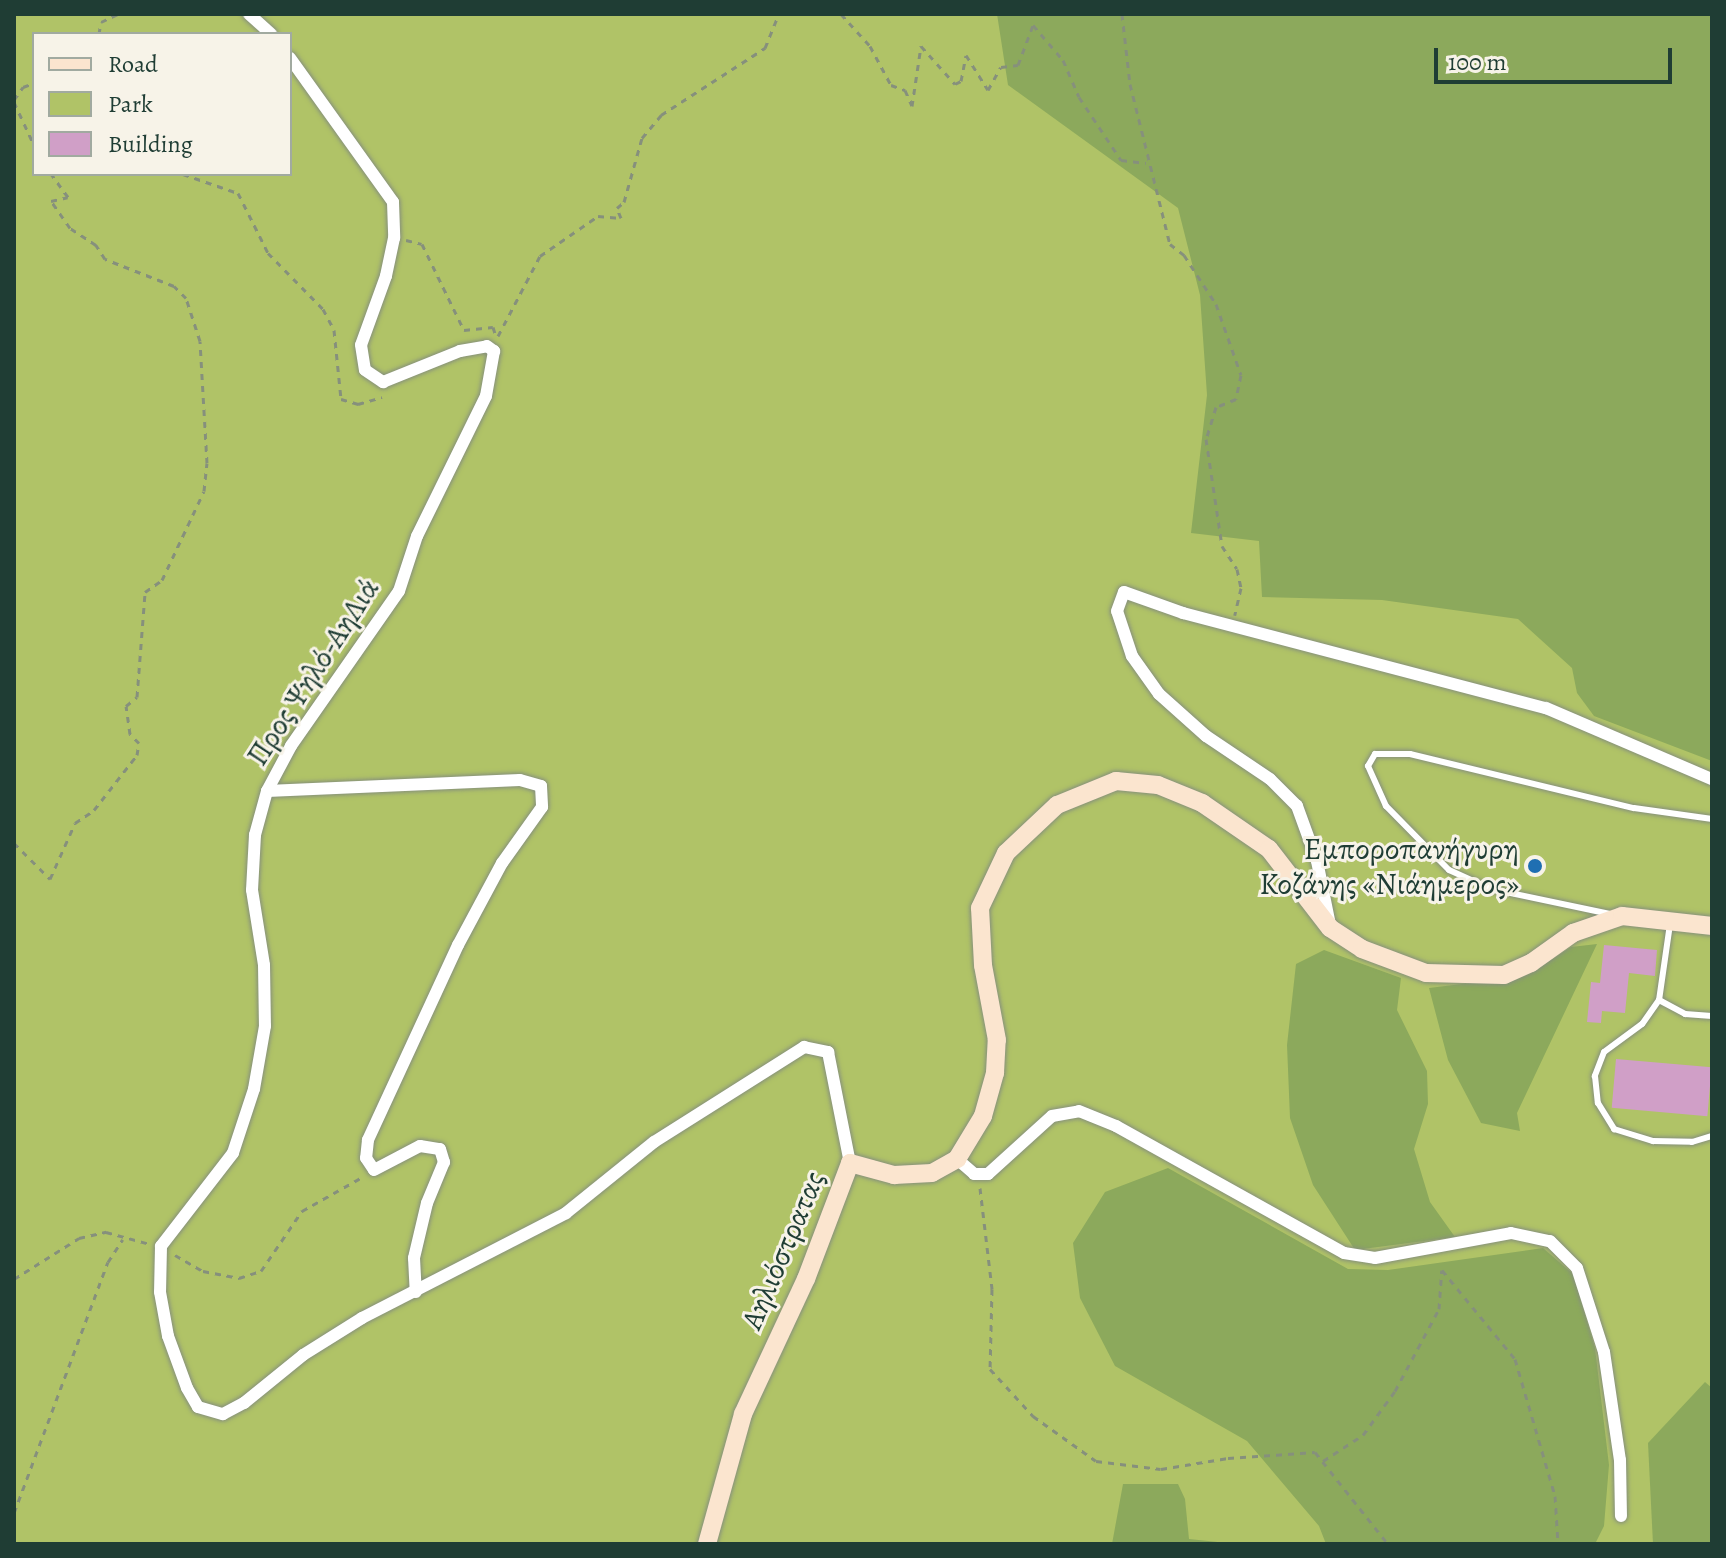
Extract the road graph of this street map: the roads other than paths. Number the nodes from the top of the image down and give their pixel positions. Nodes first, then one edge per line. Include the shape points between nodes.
1 (249, 14) edge
2 (269, 32) edge
3 (292, 61) edge
4 (1712, 779) edge
5 (267, 791) junction
6 (1712, 819) edge
7 (1622, 916) junction
8 (1670, 921) junction
9 (1712, 926) edge
10 (1330, 928) junction
11 (1659, 1000) junction
12 (1712, 1016) edge
13 (1712, 1136) edge
14 (957, 1159) junction
15 (850, 1163) junction
16 (416, 1292) junction
17 (1621, 1516) dead end
18 (707, 1544) edge

1 - 2 street
3 - 5 street, Προς Ψηλό-ΑηΛιά via 393,202 394,238 361,345 365,370 383,382 460,351 490,348 486,396 417,536 399,591 291,746
4 - 10 street via 1518,699 1232,626 1132,593 1118,599 1132,656 1159,694 1297,806 1317,861
5 - 16 street, Προς Ψηλό-ΑηΛιά via 255,835 252,890 265,996 254,1089 233,1153 161,1246 160,1292 168,1336 198,1407 223,1414 303,1355
5 - 16 street via 490,780 541,786 542,807 502,863 458,945 368,1140 366,1158 374,1170 420,1146 440,1149 444,1162 414,1258
6 - 7 lane via 1634,808 1410,754 1375,754 1368,766 1386,806 1449,870 1491,889
7 - 8 street
7 - 10 street via 1573,933 1519,970 1480,977 1426,973 1394,964
8 - 9 street
8 - 11 lane
10 - 14 street via 1269,849 1202,803 1158,785 1124,780 1096,785 1057,805 1006,853 980,908 997,1058 983,1116
11 - 12 lane via 1685,1014
11 - 13 lane via 1642,1024 1604,1052 1595,1076 1598,1103 1614,1129 1653,1141 1692,1142
14 - 15 street, Αηλιόστρατας via 932,1173 910,1177
14 - 17 street via 978,1174 997,1169 1052,1116 1079,1111 1116,1126 1344,1253 1389,1256 1511,1233 1550,1241 1577,1268 1604,1352 1620,1460
15 - 16 street via 828,1052 804,1047 654,1142 566,1213
15 - 18 street, Αηλιόστρατας via 806,1279 743,1414

